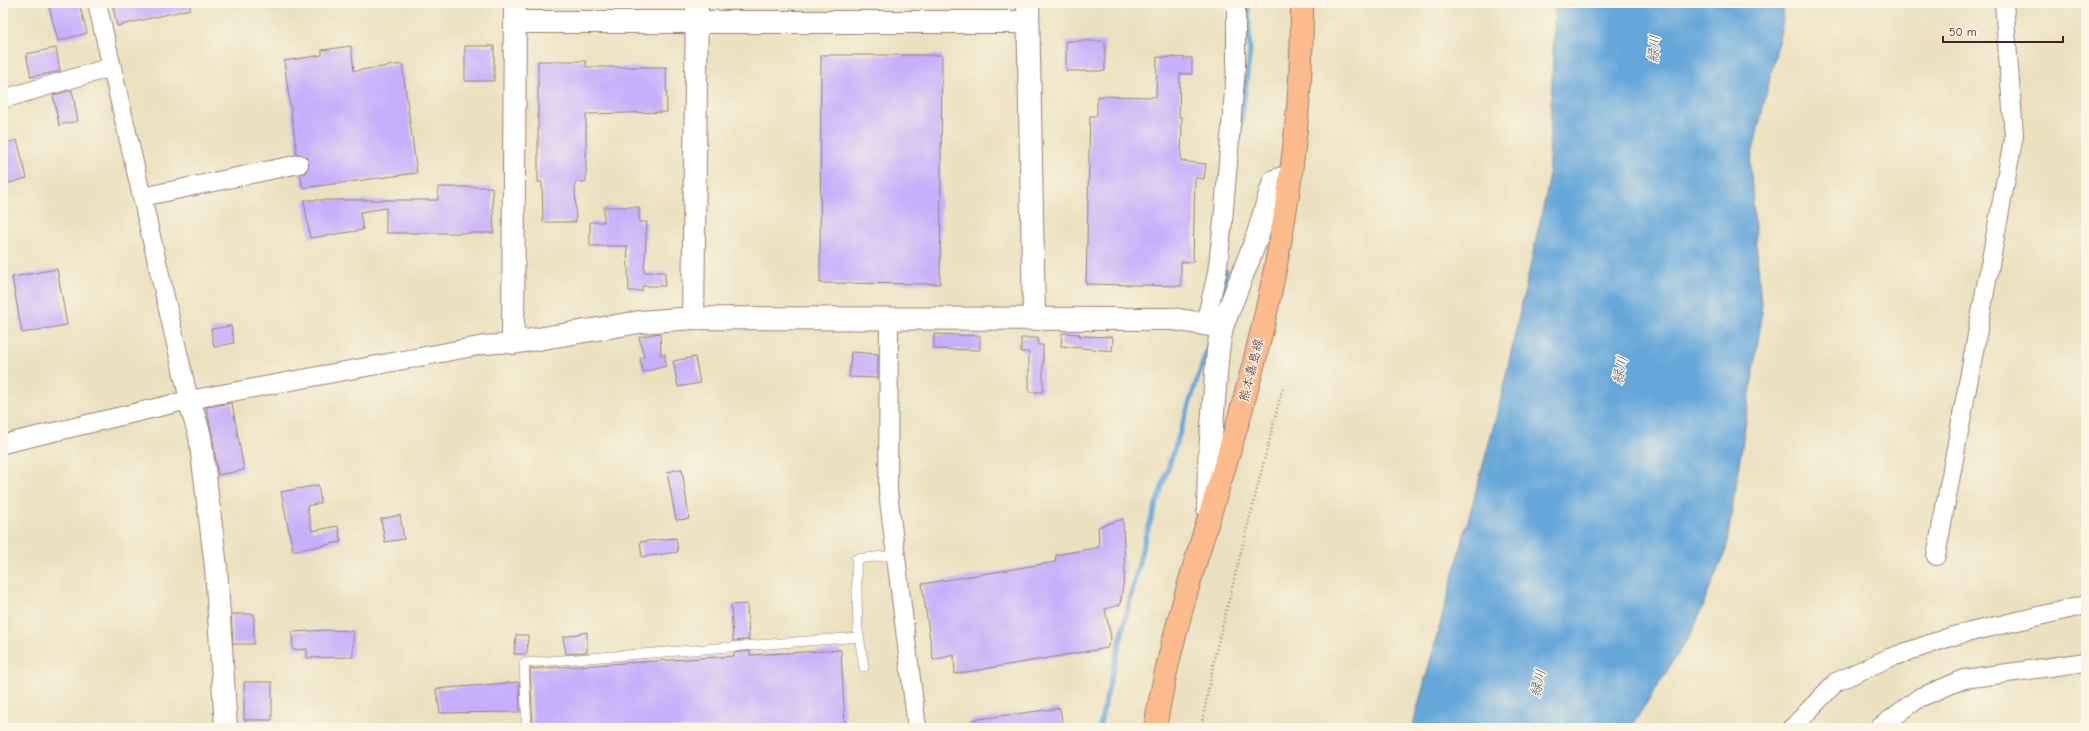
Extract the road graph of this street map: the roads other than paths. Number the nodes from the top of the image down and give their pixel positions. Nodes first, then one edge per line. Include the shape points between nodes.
1 (97, 3) edge
2 (1236, 3) edge
3 (1302, 3) edge
4 (2004, 3) edge
5 (1028, 12) edge
6 (515, 13) edge
7 (697, 13) edge
8 (112, 67) junction
9 (3, 99) edge
10 (299, 164) dead end
11 (1290, 175) junction
12 (142, 197) junction
13 (693, 318) junction
14 (889, 318) junction
15 (1034, 319) junction
16 (1213, 326) junction
17 (513, 343) junction
18 (189, 400) junction
19 (3, 444) edge
20 (1208, 521) junction
21 (895, 555) junction
22 (1936, 556) dead end
23 (2086, 604) edge
24 (859, 637) junction
25 (2086, 662) edge
26 (864, 667) dead end
27 (226, 728) edge
28 (528, 728) edge
29 (917, 728) edge
30 (1155, 728) edge
31 (1792, 728) edge
32 (1880, 728) edge

1 - 8 street
2 - 16 street via 1236,67
3 - 11 main road, 熊本嘉島線 via 1302,36
4 - 22 street via 2014,136
5 - 7 street
5 - 15 street
6 - 7 street
6 - 17 street
7 - 13 street
8 - 9 street
8 - 12 street
10 - 12 street
11 - 16 street via 1274,181 1256,240
11 - 20 main road, 熊本嘉島線 via 1274,273 1257,350
12 - 18 street
13 - 14 street
13 - 17 street via 640,322
14 - 15 street
14 - 21 street via 888,492
15 - 16 street via 1173,319
16 - 20 street via 1218,350 1209,463
17 - 18 street via 484,345
18 - 19 street
18 - 27 street via 200,436 216,567
20 - 30 main road, 熊本嘉島線 via 1171,646
21 - 24 lane via 856,559
21 - 29 street
23 - 31 street via 1953,636 1889,658 1836,682
24 - 26 lane
24 - 28 lane via 524,663
25 - 32 street via 1964,679 1919,698

